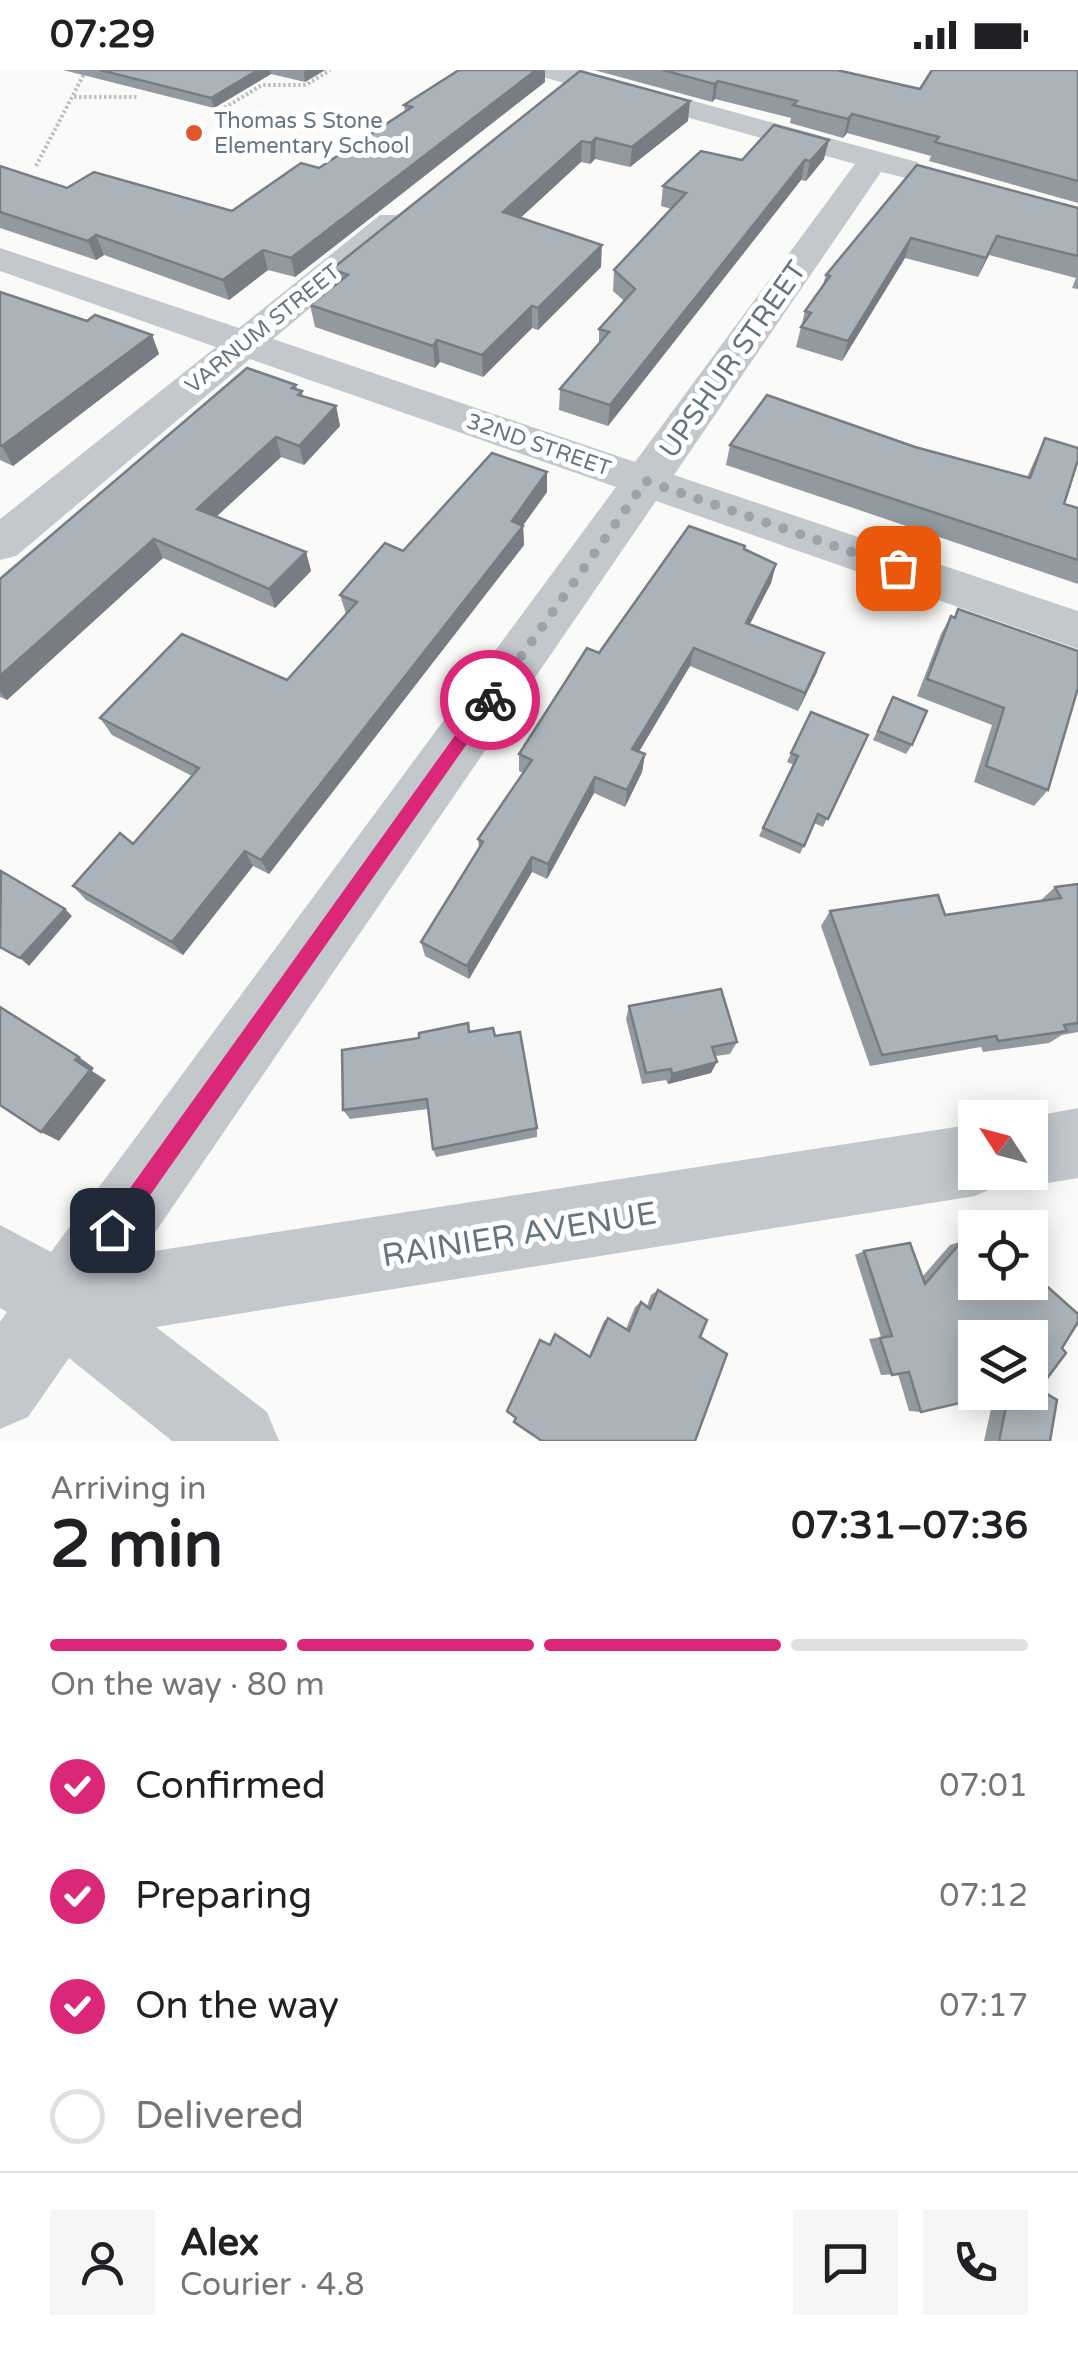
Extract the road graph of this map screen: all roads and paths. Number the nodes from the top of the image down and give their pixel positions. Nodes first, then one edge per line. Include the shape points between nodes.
1 (330, 70) edge
2 (85, 72) edge
3 (562, 73) edge
4 (74, 97) junction
5 (136, 97) dead end
6 (534, 109) edge
7 (216, 113) dead end
8 (874, 160) junction
9 (36, 166) dead end
10 (929, 175) edge
11 (426, 196) edge
12 (0, 260) edge
13 (242, 342) junction
14 (646, 481) junction
15 (0, 544) edge
16 (1078, 630) edge
17 (1078, 1143) edge
18 (1048, 1149) edge
19 (958, 1162) edge
20 (31, 1284) edge
21 (0, 1388) edge
22 (238, 1441) edge

1 - 7 path via 306,86 262,84
2 - 4 path
3 - 6 street
3 - 8 street
4 - 5 path
4 - 9 path
8 - 10 street
8 - 14 street, UPSHUR STREET
11 - 13 street, VARNUM STREET
12 - 13 street, 32ND STREET
13 - 14 street, 32ND STREET
13 - 15 street, VARNUM STREET
14 - 16 street, 32ND STREET
14 - 20 street, UPSHUR STREET
17 - 18 street
19 - 20 street, RAINIER AVENUE
20 - 21 street, UPSHUR STREET
20 - 22 street

